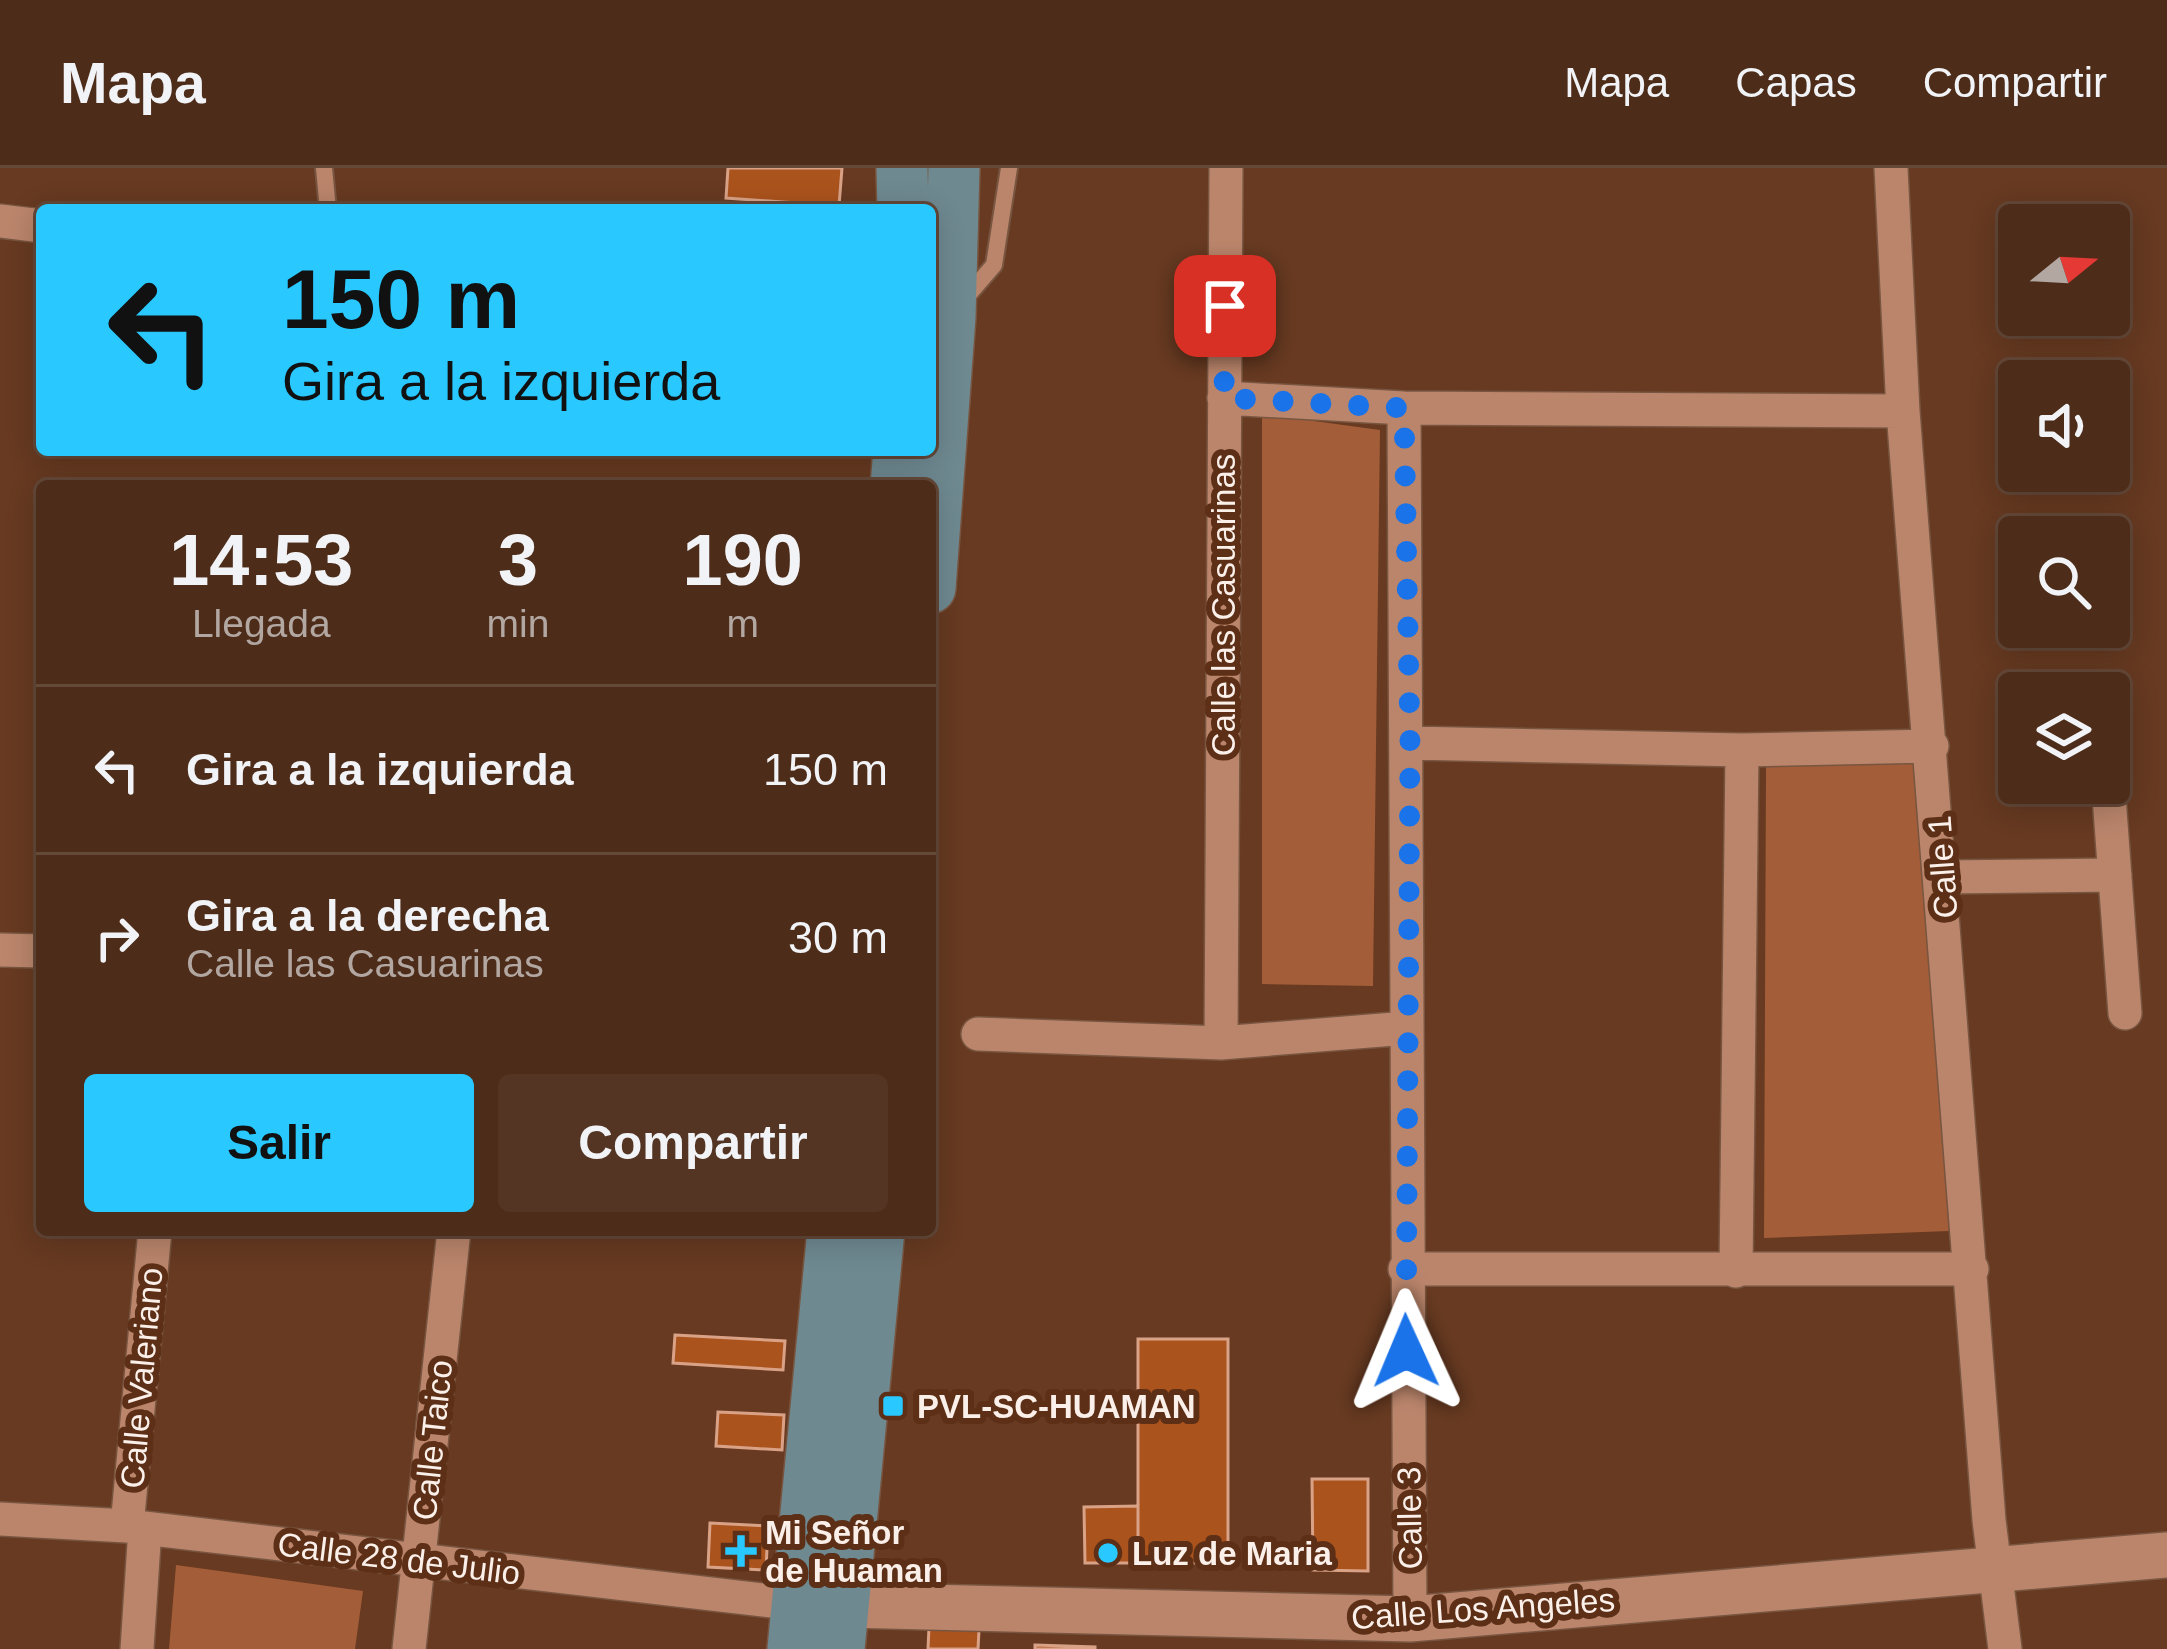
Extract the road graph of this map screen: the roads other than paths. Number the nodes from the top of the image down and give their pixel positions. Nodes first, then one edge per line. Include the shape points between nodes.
1 (324, 168) edge
2 (902, 168) edge
3 (954, 168) edge
4 (1009, 168) edge
5 (1226, 168) edge
6 (1891, 168) edge
7 (327, 204) edge
8 (903, 204) edge
9 (0, 220) edge
10 (36, 225) edge
11 (950, 317) junction
12 (1224, 398) junction
13 (1404, 408) junction
14 (1903, 411) junction
15 (936, 507) edge
16 (1410, 743) junction
17 (1932, 746) junction
18 (1742, 750) junction
19 (2109, 804) edge
20 (2114, 875) junction
21 (1943, 877) junction
22 (0, 950) edge
23 (36, 951) edge
24 (2125, 1013) dead end
25 (1407, 1028) junction
26 (978, 1034) dead end
27 (1221, 1042) junction
28 (154, 1236) edge
29 (453, 1236) edge
30 (833, 1236) edge
31 (878, 1236) edge
32 (1405, 1269) junction
33 (1972, 1269) junction
34 (1736, 1271) junction
35 (0, 1520) edge
36 (136, 1527) junction
37 (2167, 1555) edge
38 (420, 1560) junction
39 (1995, 1566) junction
40 (1410, 1619) junction
41 (818, 1627) edge
42 (137, 1649) edge
43 (409, 1649) edge
44 (2005, 1649) edge

1 - 7 lane
2 - 8 main road
3 - 11 main road
4 - 11 lane via 994,265
5 - 12 street, Calle las Casuarinas
6 - 14 street, Calle 1
9 - 10 street
11 - 15 main road
12 - 13 street
12 - 27 street, Calle las Casuarinas
13 - 14 street
13 - 16 street, Calle 3
14 - 17 street, Calle 1
16 - 18 street
16 - 25 street, Calle 3
17 - 18 street
17 - 21 street, Calle 1
18 - 34 street
19 - 20 street
20 - 21 street
20 - 24 street
21 - 33 street, Calle 1
22 - 23 street
25 - 27 street
25 - 32 street, Calle 3
26 - 27 street
28 - 36 street, Calle Valeriano
29 - 38 street, Calle Taico
30 - 41 main road
31 - 41 main road
32 - 34 street
32 - 40 street, Calle 3
33 - 34 street
33 - 39 street, Calle 1
35 - 36 street, Calle 28 de Julio
36 - 38 street, Calle 28 de Julio
36 - 42 street, Calle Valeriano
37 - 39 street, Calle Los Angeles
38 - 41 street, Calle 28 de Julio
38 - 43 street, Calle Taico
39 - 40 street, Calle Los Angeles
39 - 44 street, Calle 1
40 - 41 street, Calle Los Angeles

